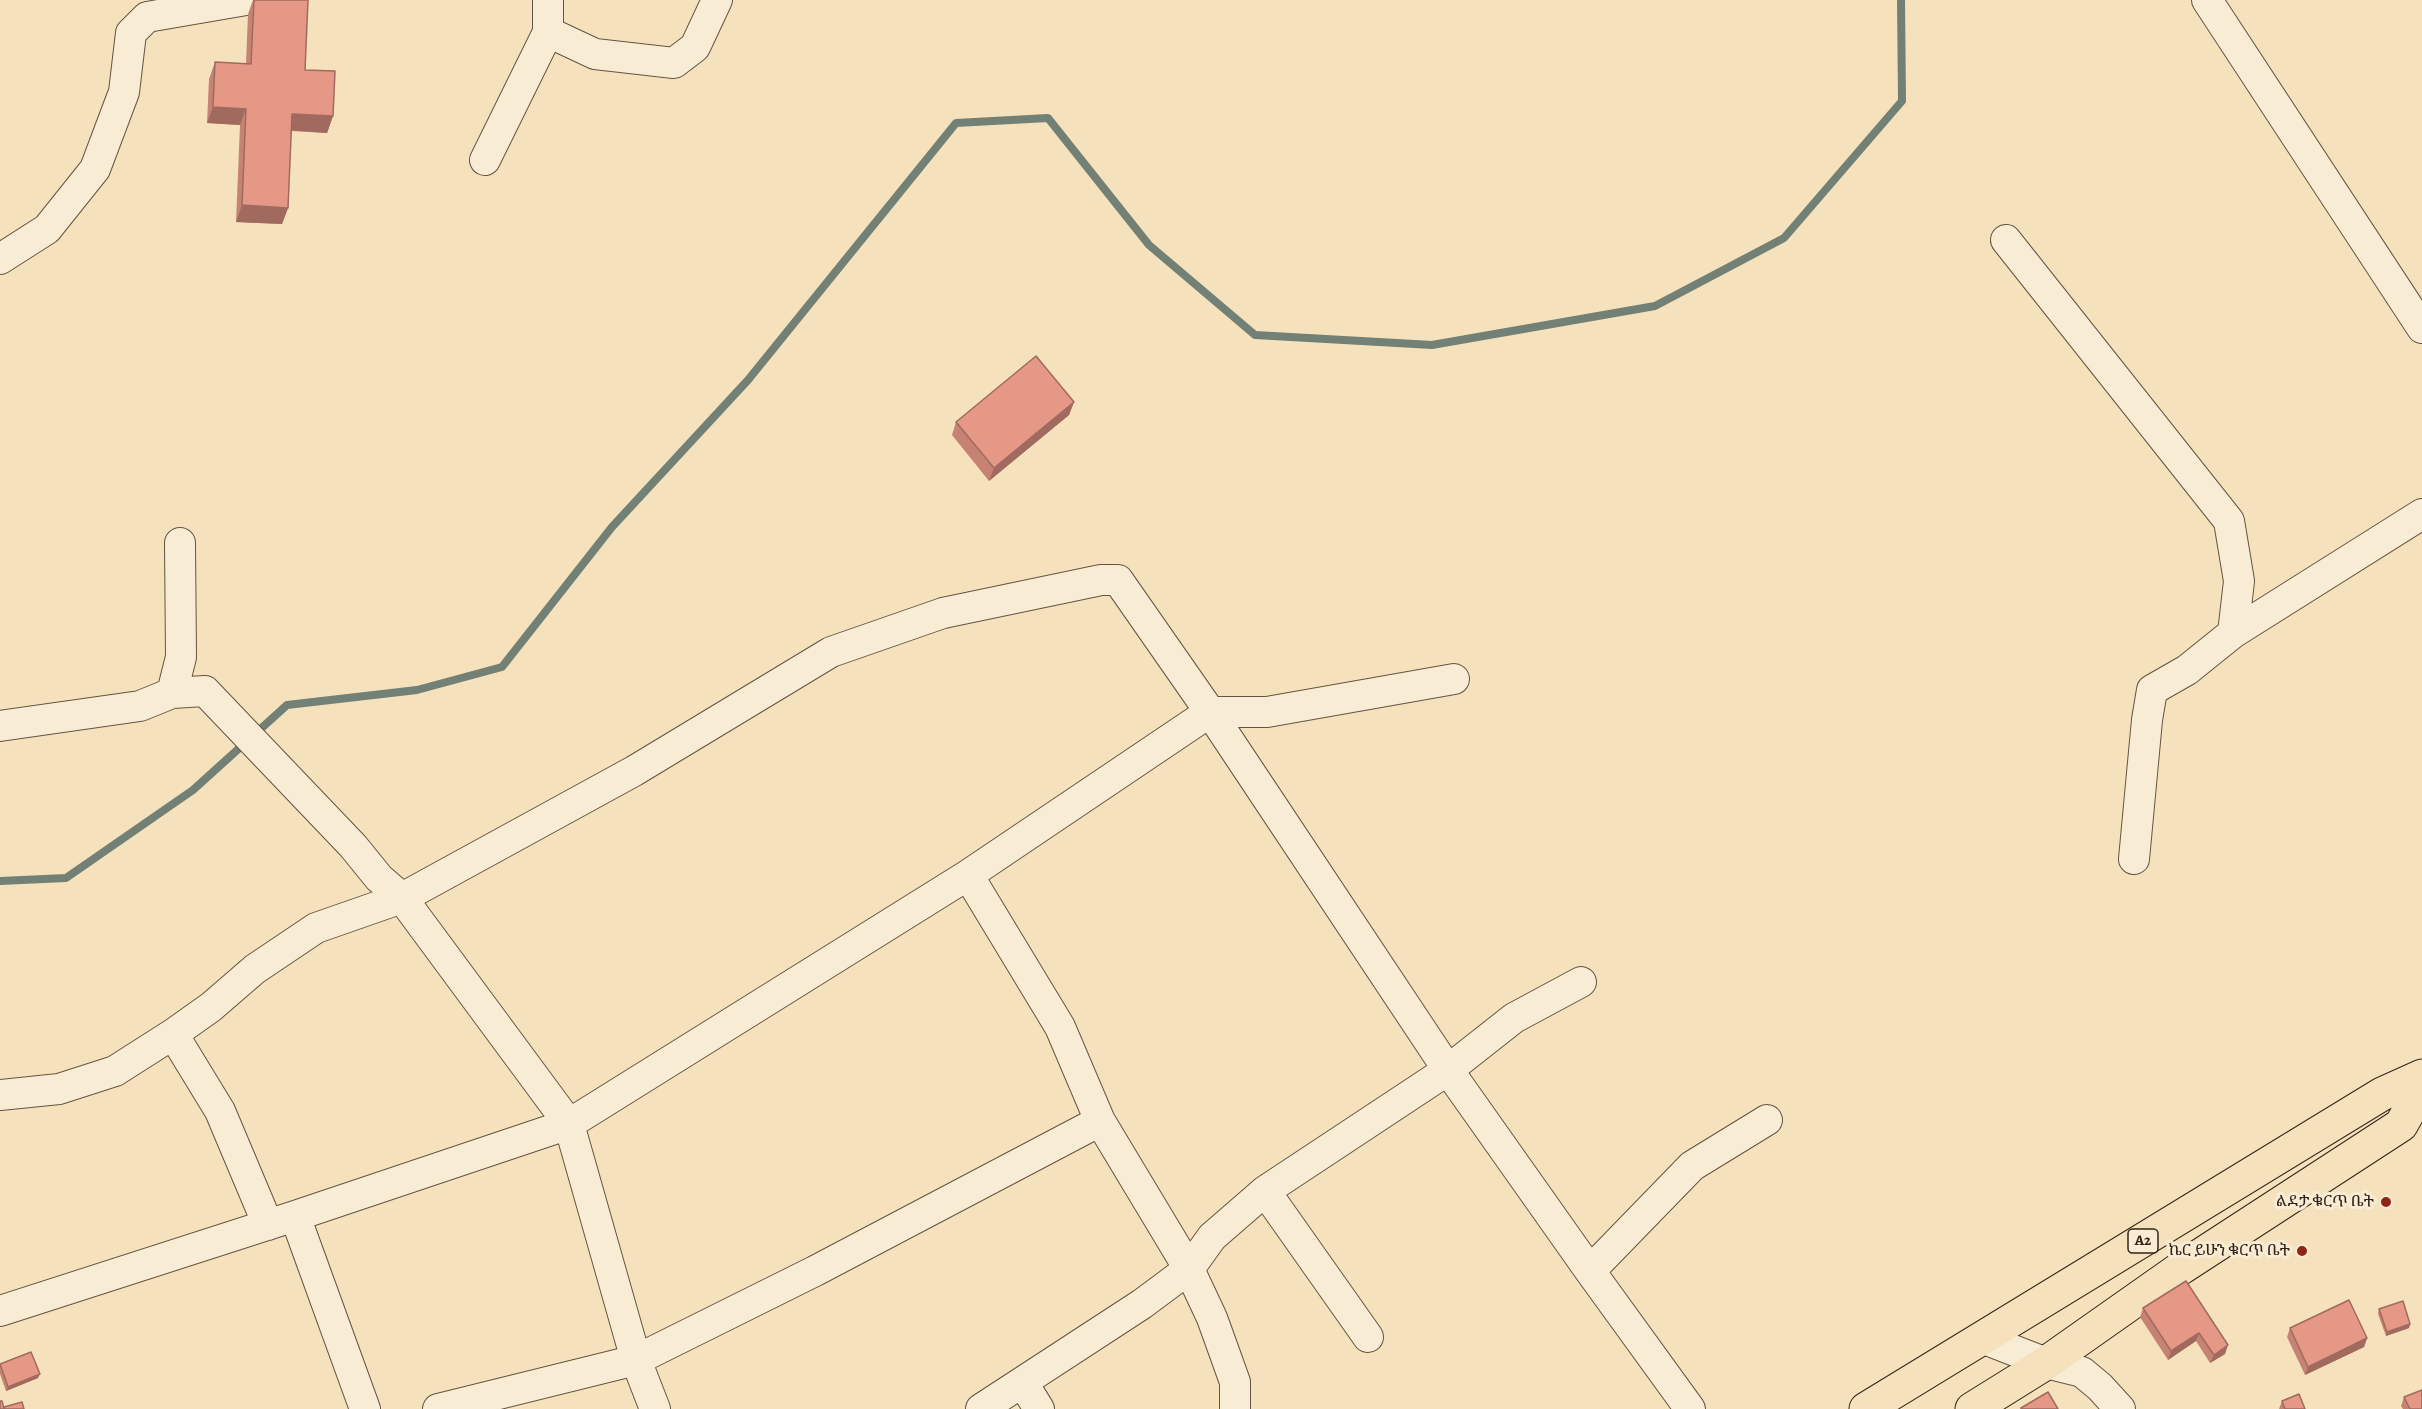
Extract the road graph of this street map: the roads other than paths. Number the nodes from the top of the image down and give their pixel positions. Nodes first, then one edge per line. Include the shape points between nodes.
1 (246, 0) edge
2 (548, 0) edge
3 (717, 0) edge
4 (2207, 0) edge
5 (548, 32) junction
6 (485, 160) dead end
7 (2006, 240) dead end
8 (0, 259) edge
9 (2422, 328) edge
10 (2422, 514) edge
11 (180, 543) dead end
12 (2233, 633) junction
13 (1454, 679) dead end
14 (172, 693) junction
15 (1210, 712) junction
16 (0, 726) edge
17 (2134, 859) dead end
18 (968, 875) junction
19 (402, 898) junction
20 (1581, 982) dead end
21 (173, 1034) junction
22 (1448, 1070) junction
23 (2422, 1076) edge
24 (2422, 1088) edge
25 (0, 1095) edge
26 (1767, 1120) dead end
27 (1100, 1121) junction
28 (568, 1124) junction
29 (1264, 1191) junction
30 (282, 1220) junction
31 (2158, 1232) junction
32 (2181, 1268) junction
33 (1189, 1269) junction
34 (1590, 1271) junction
35 (0, 1311) edge
36 (1368, 1337) dead end
37 (1982, 1338) junction
38 (636, 1360) junction
39 (2046, 1363) junction
40 (1023, 1383) junction
41 (365, 1409) edge
42 (438, 1409) edge
43 (655, 1409) edge
44 (981, 1409) edge
45 (1039, 1409) edge
46 (1236, 1409) edge
47 (1690, 1409) edge
48 (1866, 1409) edge
49 (1972, 1409) edge
50 (2120, 1409) edge

1 - 8 street via 147,17 131,33 124,92 95,169 47,229
2 - 5 street
3 - 5 street via 695,47 674,63 595,54
4 - 9 street
5 - 6 street
7 - 12 street via 2229,520 2239,581
10 - 12 street
11 - 14 street via 181,657
12 - 17 street via 2187,670 2152,690
13 - 15 street via 1267,712
14 - 16 street via 140,706
14 - 19 street via 205,691
15 - 18 street
15 - 19 street via 1118,580 943,613 831,652 634,771
15 - 22 street
18 - 27 street via 1060,1027
18 - 28 street
19 - 21 street via 315,927
19 - 28 street
20 - 22 street via 1514,1018
21 - 25 street via 115,1071 59,1089
21 - 30 street
22 - 29 street
22 - 34 street
23 - 31 highway, A2 via 2382,1094
24 - 32 highway via 2401,1125
26 - 34 street via 1692,1166
27 - 33 street
27 - 38 street
28 - 30 street
28 - 38 street
29 - 33 street via 1212,1237
29 - 36 street
30 - 35 street
30 - 41 street
31 - 32 highway
31 - 37 highway, A2
32 - 39 highway
33 - 40 street
33 - 46 street via 1235,1382
34 - 47 street
37 - 39 street
37 - 48 highway, A2
38 - 42 street
38 - 43 street
39 - 49 highway
39 - 50 street via 2082,1372
40 - 44 street
40 - 45 street

